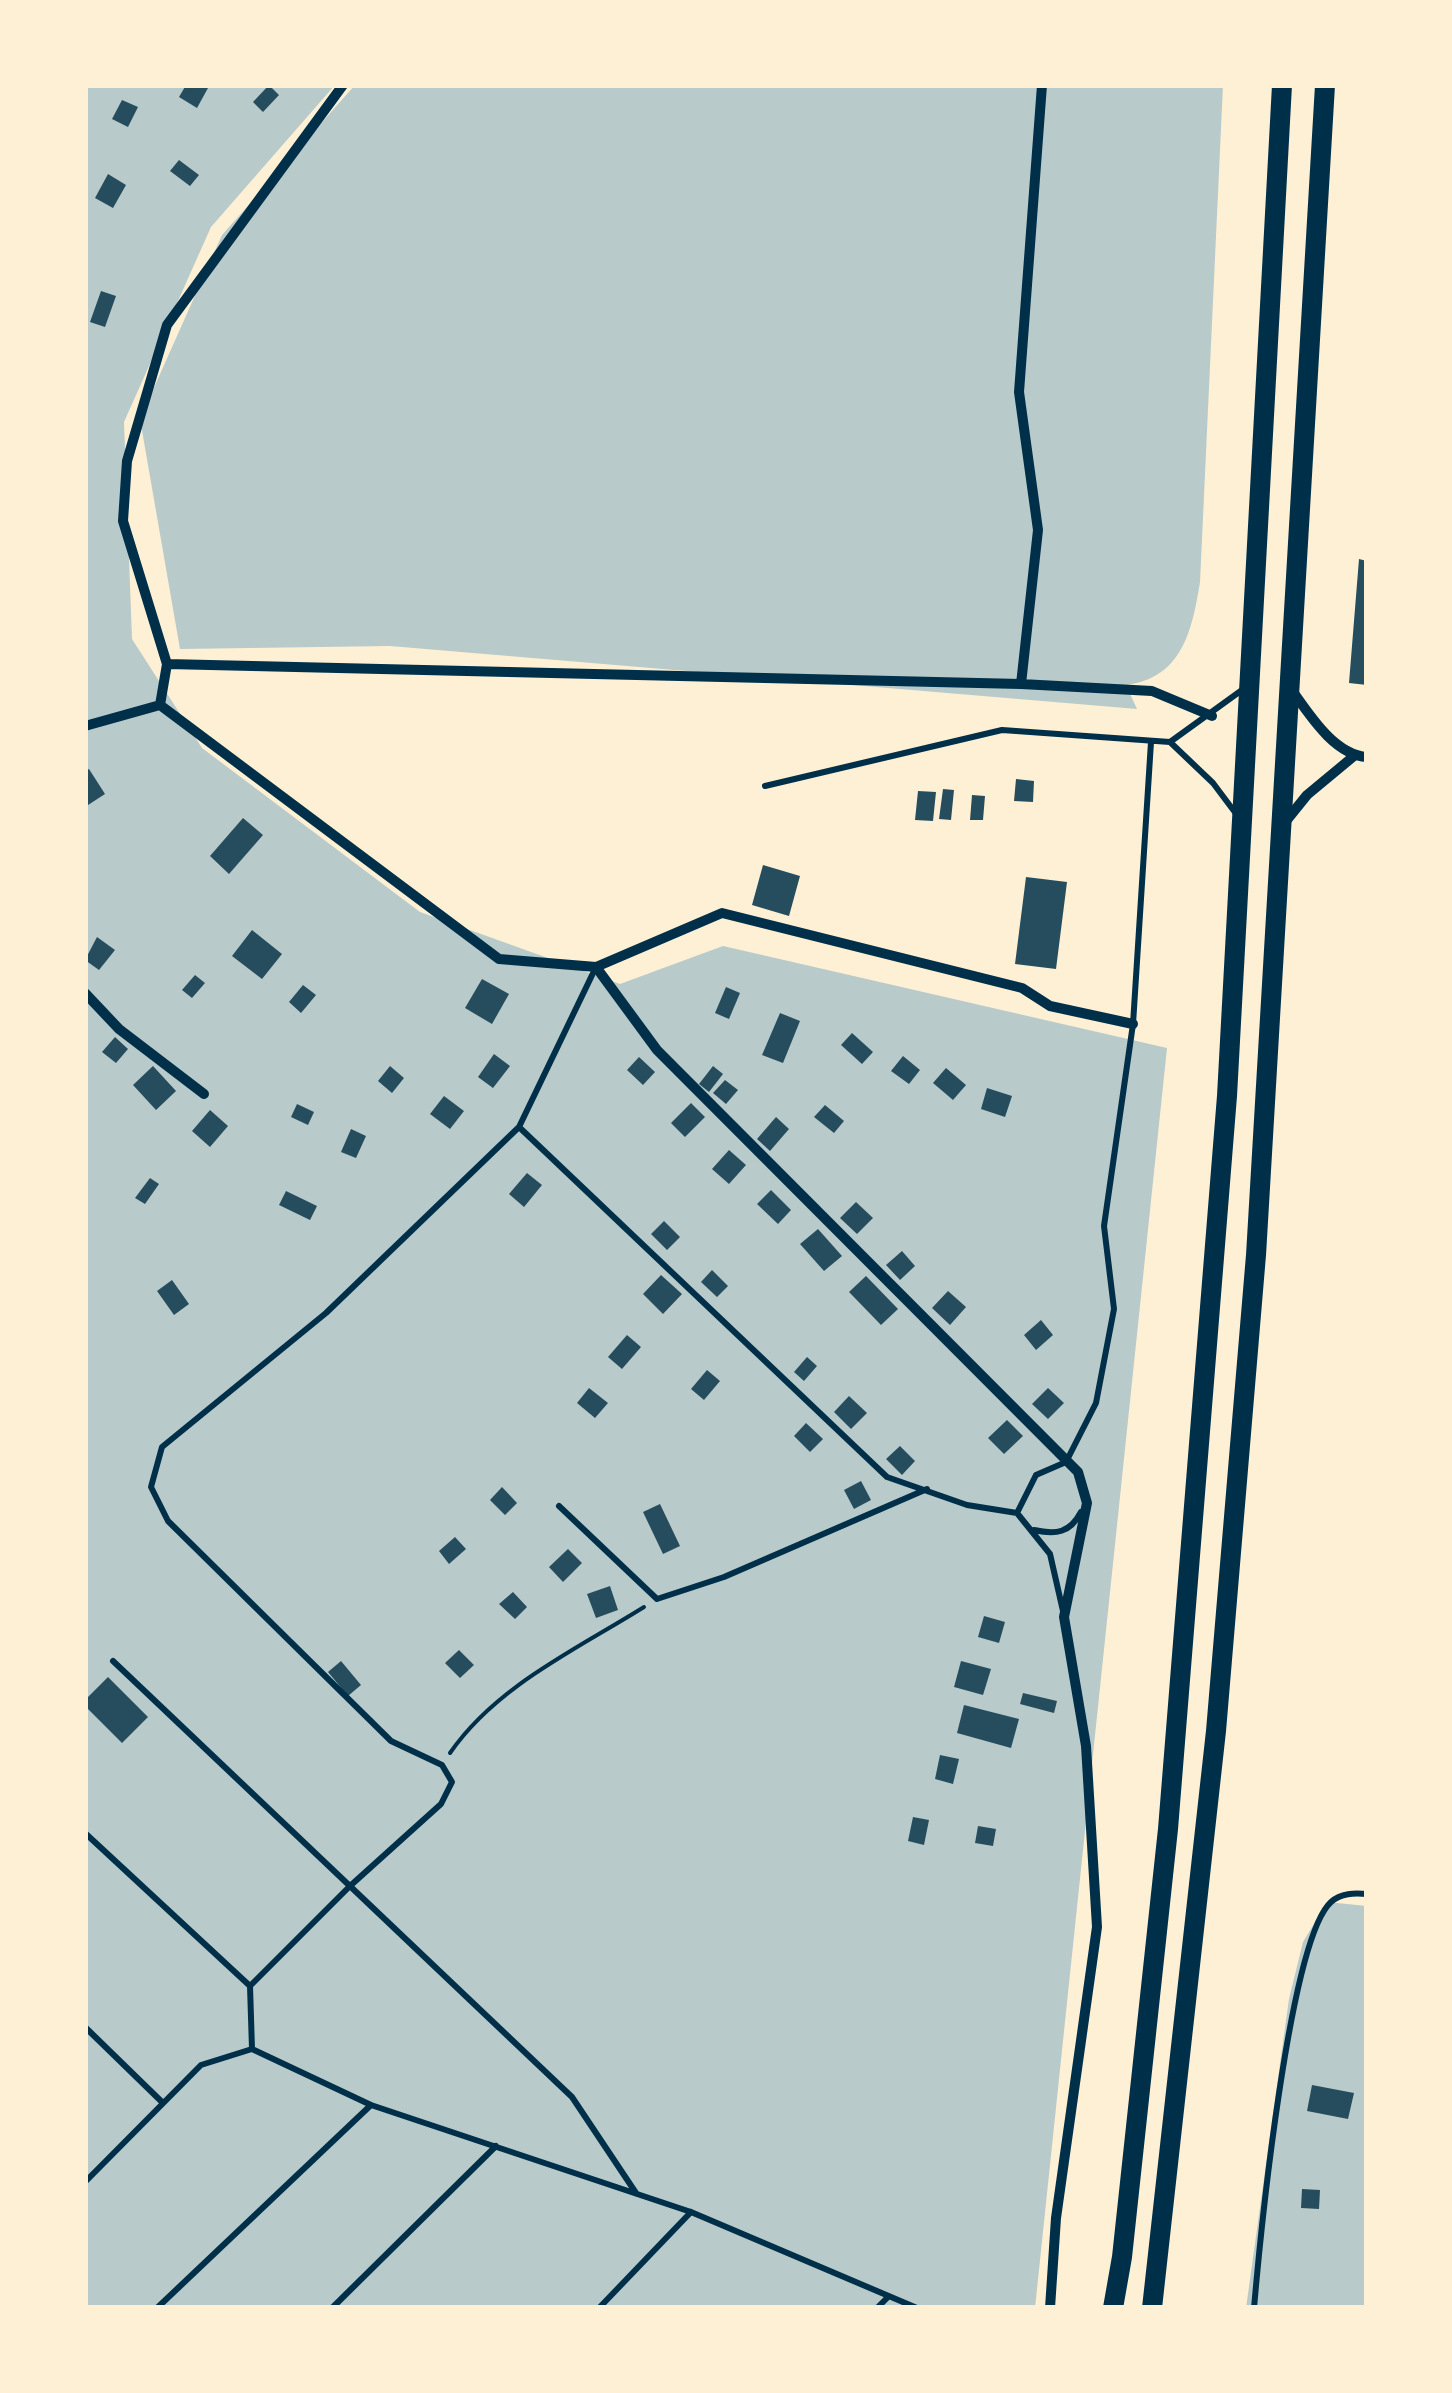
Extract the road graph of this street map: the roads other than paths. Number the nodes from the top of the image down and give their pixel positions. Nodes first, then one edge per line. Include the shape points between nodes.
1 (343, 85) edge
2 (1042, 85) edge
3 (1282, 85) edge
4 (1326, 85) edge
5 (167, 664) junction
6 (1251, 682) junction
7 (1020, 684) junction
8 (1287, 685) junction
9 (160, 705) junction
10 (1212, 716) junction
11 (85, 726) edge
12 (1151, 742) junction
13 (1170, 742) junction
14 (1361, 756) edge
15 (766, 786) dead end
16 (1244, 824) junction
17 (1279, 830) junction
18 (596, 968) junction
19 (85, 993) edge
20 (1133, 1024) junction
21 (204, 1094) dead end
22 (519, 1127) junction
23 (1066, 1462) junction
24 (927, 1488) junction
25 (1087, 1502) junction
26 (559, 1506) dead end
27 (1018, 1512) junction
28 (1032, 1529) junction
29 (1064, 1617) junction
30 (113, 1662) dead end
31 (85, 1833) edge
32 (350, 1886) junction
33 (1367, 1894) edge
34 (250, 1986) junction
35 (85, 2027) edge
36 (252, 2050) junction
37 (163, 2103) junction
38 (370, 2105) junction
39 (496, 2146) junction
40 (85, 2182) edge
41 (637, 2194) junction
42 (691, 2212) junction
43 (888, 2296) junction
44 (157, 2308) edge
45 (332, 2308) edge
46 (599, 2308) edge
47 (877, 2308) edge
48 (917, 2308) edge
49 (1050, 2308) edge
50 (1113, 2308) edge
51 (1152, 2308) edge
52 (1254, 2308) edge

1 - 5 street via 167,325 127,461 123,520
2 - 7 street via 1020,392 1038,530
3 - 6 main road
4 - 8 main road
5 - 7 street
5 - 9 street
6 - 10 lane
6 - 16 main road
7 - 10 street via 1152,691
8 - 14 street via 1320,728
8 - 17 main road
9 - 11 street
9 - 18 street via 499,959
10 - 13 lane
12 - 13 lane
12 - 15 lane via 1002,730
12 - 20 lane
13 - 16 lane via 1213,782
14 - 17 street via 1307,795
16 - 50 main road via 1170,1810
17 - 51 main road via 1256,1255 1218,1711
18 - 20 street via 722,913 1022,988 1050,1006
18 - 22 lane
18 - 23 street via 657,1050
19 - 21 street via 119,1029
20 - 23 lane via 1104,1226 1114,1309 1096,1403
22 - 24 lane via 888,1477
22 - 32 lane via 326,1312 162,1447 151,1488 168,1521 392,1741 442,1765 452,1782 442,1804
23 - 25 street via 1078,1472
23 - 27 lane via 1036,1475
24 - 26 lane via 724,1577 657,1599
24 - 27 lane via 967,1505
25 - 28 lane via 1074,1526 1055,1535
25 - 29 street
27 - 28 lane
28 - 29 lane via 1050,1554
29 - 49 street via 1086,1746 1097,1927 1056,2218
30 - 32 lane
31 - 34 lane
32 - 34 lane
32 - 41 lane via 572,2097
33 - 52 lane via 1351,1892 1331,1902 1310,1934 1284,2061
34 - 36 lane
35 - 37 lane
36 - 37 lane via 200,2064
36 - 38 lane
37 - 40 lane
38 - 39 lane
38 - 44 lane
39 - 41 lane
39 - 45 lane
41 - 42 lane
42 - 43 lane
42 - 46 lane
43 - 47 lane
43 - 48 lane

